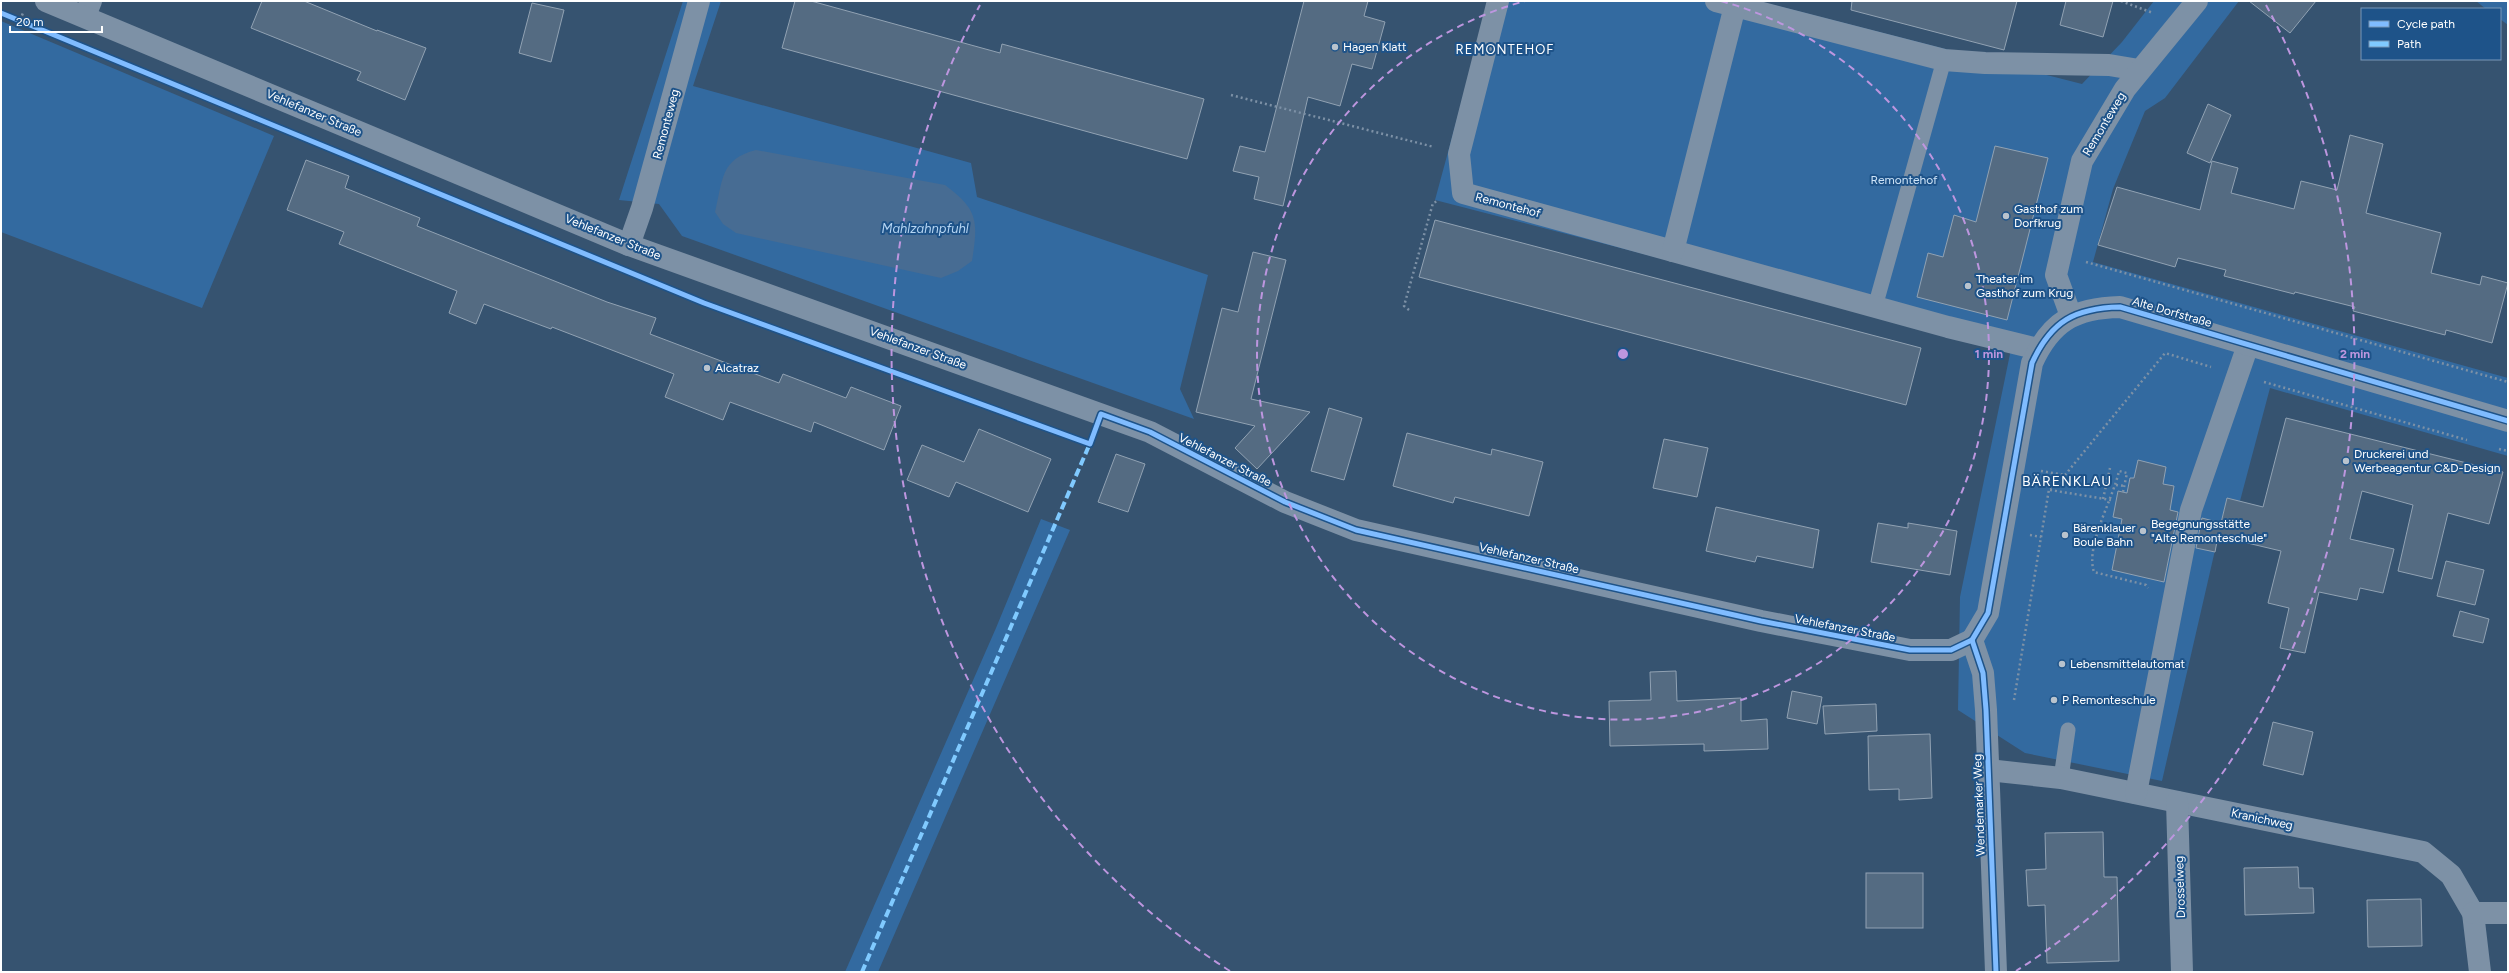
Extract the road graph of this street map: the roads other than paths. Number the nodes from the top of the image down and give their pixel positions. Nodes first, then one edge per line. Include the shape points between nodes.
1 (46, 1) edge
2 (699, 1) edge
3 (1498, 1) edge
4 (2197, 1) edge
5 (1725, 4) edge
6 (88, 9) edge
7 (1944, 60) junction
8 (2139, 70) junction
9 (629, 245) junction
10 (1673, 251) junction
11 (1875, 307) junction
12 (2071, 316) junction
13 (2248, 345) junction
14 (2038, 349) junction
15 (2508, 421) edge
16 (1972, 640) junction
17 (2068, 730) dead end
18 (1988, 770) junction
19 (2061, 778) junction
20 (2136, 794) junction
21 (2177, 802) junction
22 (2474, 913) junction
23 (2508, 913) edge
24 (1996, 972) edge
25 (2182, 972) edge
26 (2480, 972) edge

1 - 6 street, Vehlefanzer Straße
2 - 9 street, Remonteweg via 642,208
3 - 10 street, Remontehof via 1459,154 1463,192
4 - 8 street, Remonteweg
5 - 7 street
5 - 10 street
6 - 9 street, Vehlefanzer Straße
7 - 8 street via 2109,65
7 - 11 lane
8 - 12 street, Remonteweg via 2082,161 2056,275
9 - 16 street, Vehlefanzer Straße via 1150,432 1285,502 1356,530 1761,621 1910,650 1951,650
10 - 11 street, Remontehof
11 - 14 street, Remontehof
12 - 13 street, Alte Dorfstraße via 2094,308 2120,307
12 - 14 street, Alte Dorfstraße via 2054,328
13 - 15 street, Alte Dorfstraße
13 - 20 street via 2191,510
14 - 16 street, Alte Dorfstraße via 2032,363 2017,440 1988,613
16 - 18 street, Wendemarker Weg via 1983,673
17 - 19 lane
18 - 19 street, Kranichweg
18 - 24 street, Wendemarker Weg
19 - 20 street, Kranichweg
20 - 21 street, Kranichweg
21 - 22 street, Kranichweg via 2423,852 2451,876
21 - 25 street, Drosselweg
22 - 23 street
22 - 26 street

